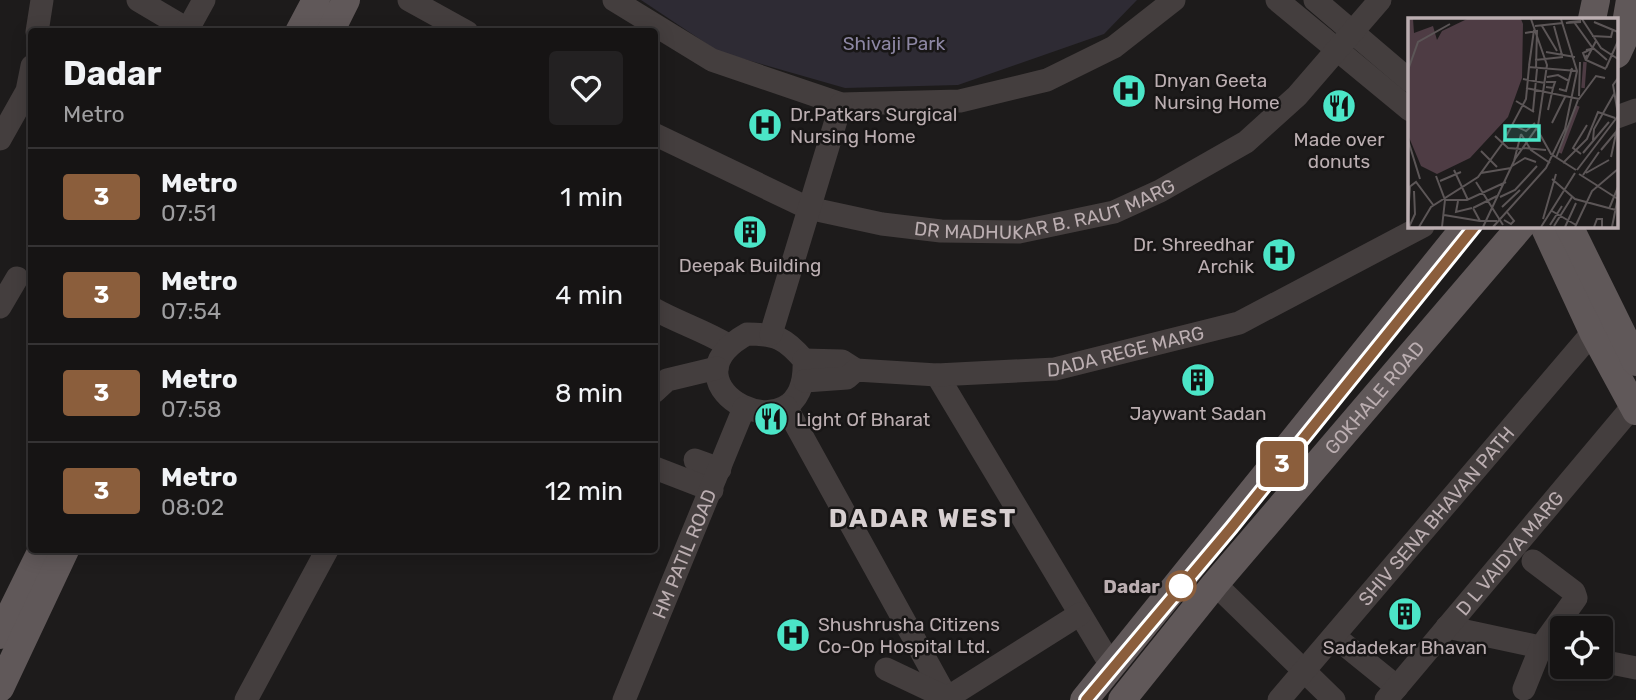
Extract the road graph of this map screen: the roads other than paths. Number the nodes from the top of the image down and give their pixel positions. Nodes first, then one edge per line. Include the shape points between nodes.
1 (42, 0) edge
2 (138, 0) edge
3 (204, 0) edge
4 (316, 0) edge
5 (346, 0) edge
6 (409, 0) edge
7 (614, 0) edge
8 (1174, 0) edge
9 (1277, 0) edge
10 (1315, 0) edge
11 (1380, 0) edge
12 (1596, 0) edge
13 (1630, 0) edge
14 (1592, 18) edge
15 (38, 28) edge
16 (187, 28) edge
17 (191, 28) edge
18 (301, 28) edge
19 (332, 28) edge
20 (460, 28) edge
21 (1353, 32) junction
22 (1336, 51) junction
23 (1618, 52) edge
24 (1408, 79) edge
25 (28, 86) edge
26 (841, 104) junction
27 (1408, 108) edge
28 (1636, 110) edge
29 (1618, 117) edge
30 (658, 136) edge
31 (0, 139) edge
32 (808, 208) junction
33 (1419, 228) edge
34 (1464, 228) edge
35 (1519, 228) edge
36 (1545, 228) edge
37 (1570, 228) edge
38 (17, 278) dead end
39 (0, 307) edge
40 (658, 311) edge
41 (1593, 332) junction
42 (771, 334) junction
43 (1636, 362) edge
44 (721, 363) junction
45 (804, 371) junction
46 (937, 375) junction
47 (658, 393) edge
48 (786, 407) junction
49 (744, 408) junction
50 (1635, 408) edge
51 (658, 471) edge
52 (700, 480) junction
53 (325, 553) edge
54 (54, 557) edge
55 (1533, 561) dead end
56 (1215, 583) junction
57 (1080, 614) junction
58 (1567, 616) edge
59 (1447, 627) junction
60 (1334, 636) junction
61 (16, 647) edge
62 (1550, 650) edge
63 (1550, 653) edge
64 (1613, 663) edge
65 (1112, 667) junction
66 (1636, 668) edge
67 (886, 669) dead end
68 (1303, 671) junction
69 (0, 688) edge
70 (1524, 689) dead end
71 (1391, 694) edge
72 (948, 699) edge
73 (9, 700) edge
74 (246, 700) edge
75 (624, 700) edge
76 (1084, 700) edge
77 (1122, 700) edge
78 (1279, 700) edge
79 (1334, 700) edge

1 - 15 street
2 - 16 street
3 - 17 street
4 - 18 main road
5 - 19 main road
6 - 20 street
7 - 26 street via 712,60
8 - 26 street via 1114,47 1047,80 960,101
9 - 22 street
10 - 21 street
11 - 21 street, DR MADHUKAR B. RAUT MARG
12 - 14 main road
13 - 23 main road
21 - 22 street, DR MADHUKAR B. RAUT MARG
21 - 24 street
22 - 27 street
22 - 32 street, DR MADHUKAR B. RAUT MARG via 1297,96 1246,142 1114,212 1019,232 941,231
25 - 31 street
26 - 32 street
28 - 29 street
30 - 32 street, DR MADHUKAR B. RAUT MARG
32 - 42 street
33 - 46 street, DADA REGE MARG via 1239,323 1055,369
34 - 65 main road, GOKHALE ROAD
35 - 56 main road, GOKHALE ROAD
36 - 41 main road
37 - 43 main road
38 - 39 street
40 - 44 street via 687,327 700,328
41 - 50 main road
41 - 60 street, SHIV SENA BHAVAN PATH
42 - 44 street via 747,334
42 - 45 street via 791,344
44 - 47 street via 671,395
44 - 49 street via 725,394
45 - 46 street, DADA REGE MARG via 847,378 856,370
45 - 48 street
46 - 57 street
48 - 49 street via 774,411
48 - 72 street
49 - 52 street, HM PATIL ROAD
50 - 59 street, D L VAIDYA MARG
51 - 52 street
52 - 75 street, HM PATIL ROAD
53 - 74 street
54 - 61 main road
55 - 58 street via 1576,595
56 - 68 street
56 - 77 main road, GOKHALE ROAD
57 - 65 street
57 - 72 street
59 - 62 street
59 - 71 street, D L VAIDYA MARG
60 - 68 street, SHIV SENA BHAVAN PATH
60 - 71 street
61 - 69 main road
61 - 73 main road
63 - 70 street
64 - 66 street
65 - 76 main road, GOKHALE ROAD
67 - 72 street
68 - 78 street, SHIV SENA BHAVAN PATH
68 - 79 street

